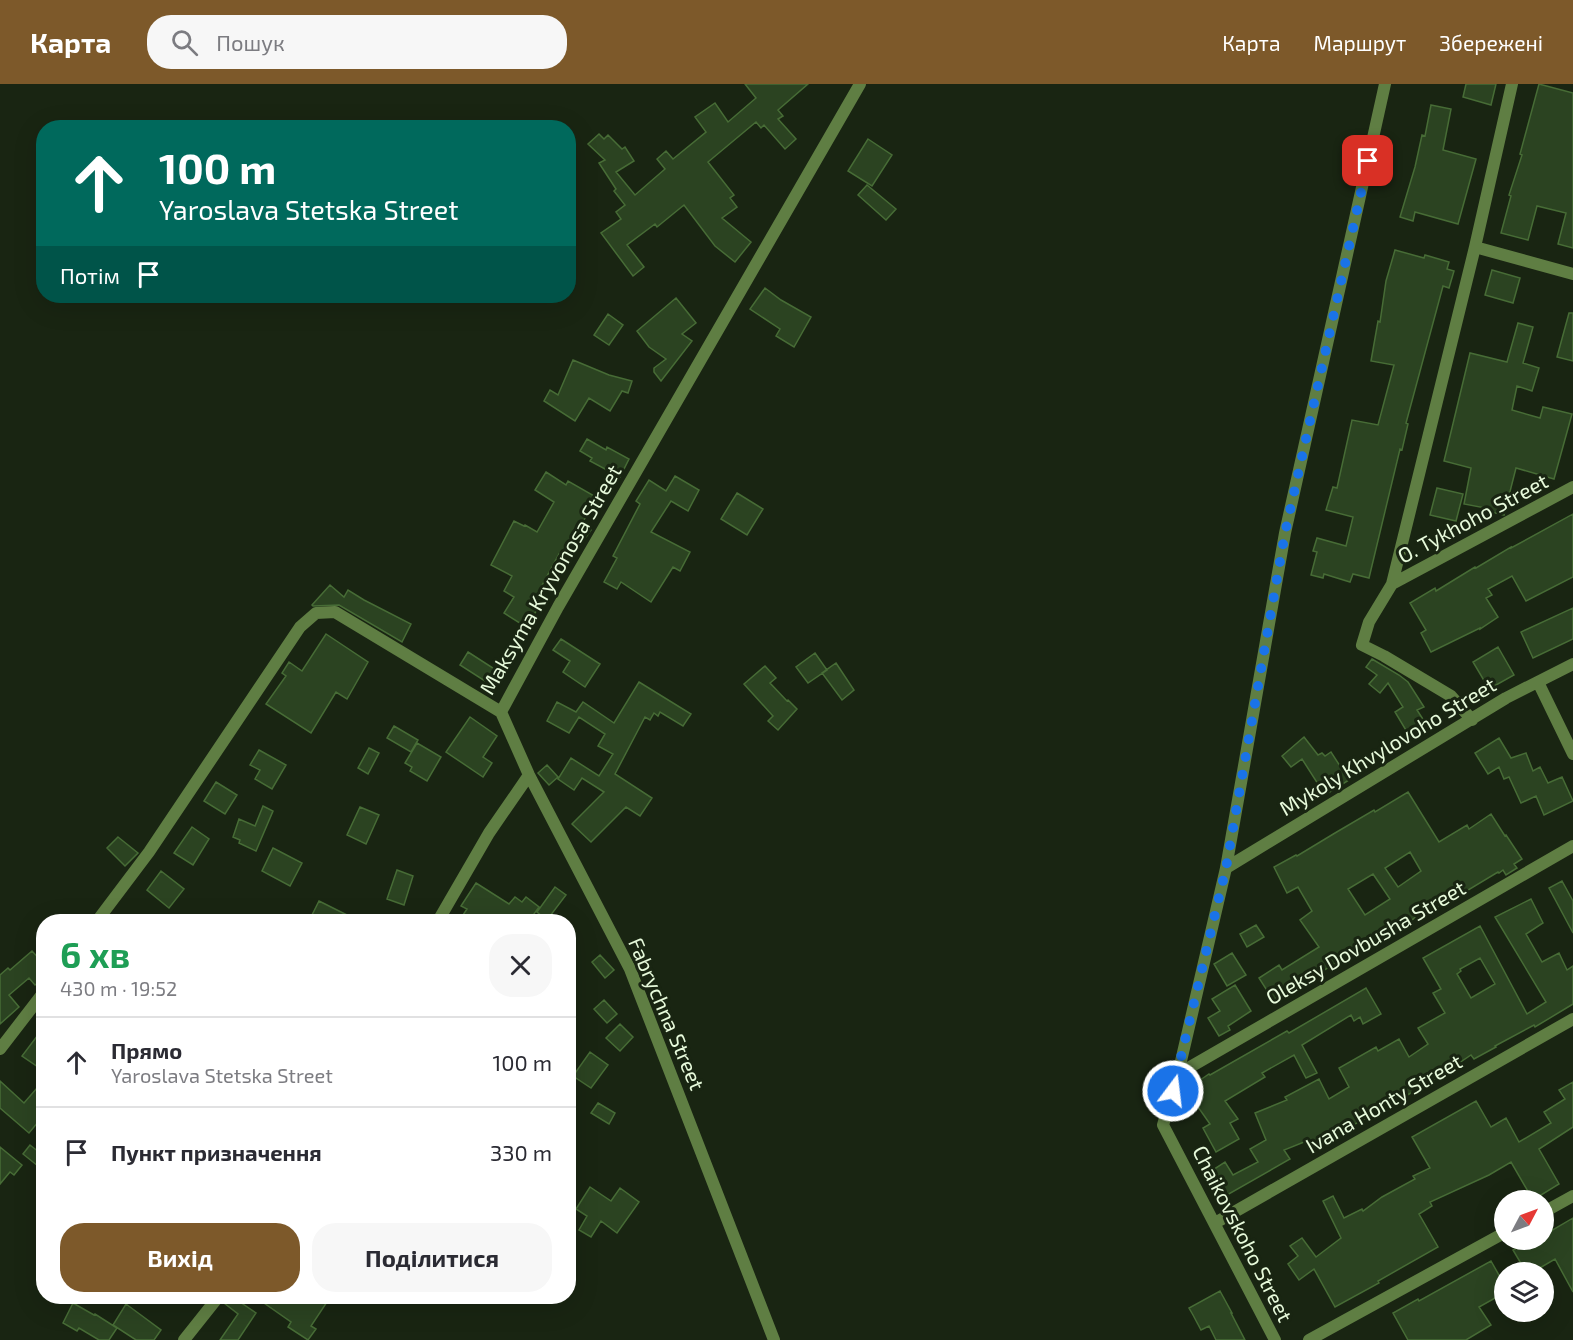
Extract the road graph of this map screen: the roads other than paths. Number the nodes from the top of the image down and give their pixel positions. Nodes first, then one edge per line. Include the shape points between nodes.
1 (860, 84) edge
2 (1385, 84) edge
3 (1512, 84) edge
4 (1475, 247) junction
5 (1573, 274) edge
6 (1573, 487) edge
7 (1392, 584) junction
8 (1573, 664) edge
9 (1538, 682) junction
10 (501, 712) junction
11 (1472, 720) junction
12 (1573, 754) edge
13 (529, 775) junction
14 (1573, 846) edge
15 (1226, 868) junction
16 (102, 914) edge
17 (442, 914) edge
18 (36, 1002) edge
19 (1573, 1018) edge
20 (0, 1049) edge
21 (1178, 1074) junction
22 (1573, 1196) edge
23 (1554, 1206) edge
24 (1215, 1223) junction
25 (1494, 1238) edge
26 (213, 1304) edge
27 (184, 1340) edge
28 (774, 1340) edge
29 (1275, 1340) edge
30 (1309, 1340) edge

1 - 10 street, Maksyma Kryvonosa Street
2 - 15 street, Chaikovskoho Street via 1285,533
3 - 4 street
4 - 5 street
4 - 7 street
6 - 7 street, O. Tykhoho Street
7 - 11 street via 1369,622 1362,645 1451,696
8 - 9 street, Mykoly Khvylovoho Street
9 - 11 street, Mykoly Khvylovoho Street
9 - 12 street
10 - 13 street, Fabrychna Street
10 - 16 street, Maksyma Kryvonosa Street via 335,612 316,613 300,627 149,852
11 - 15 street, Mykoly Khvylovoho Street
13 - 17 street via 489,833
13 - 28 street, Fabrychna Street via 630,969
14 - 21 street, Oleksy Dovbusha Street
15 - 21 street, Chaikovskoho Street
18 - 20 street
19 - 24 street, Ivana Honty Street
21 - 24 street, Chaikovskoho Street via 1163,1125
22 - 23 street
24 - 29 street, Chaikovskoho Street
25 - 30 street
26 - 27 street

